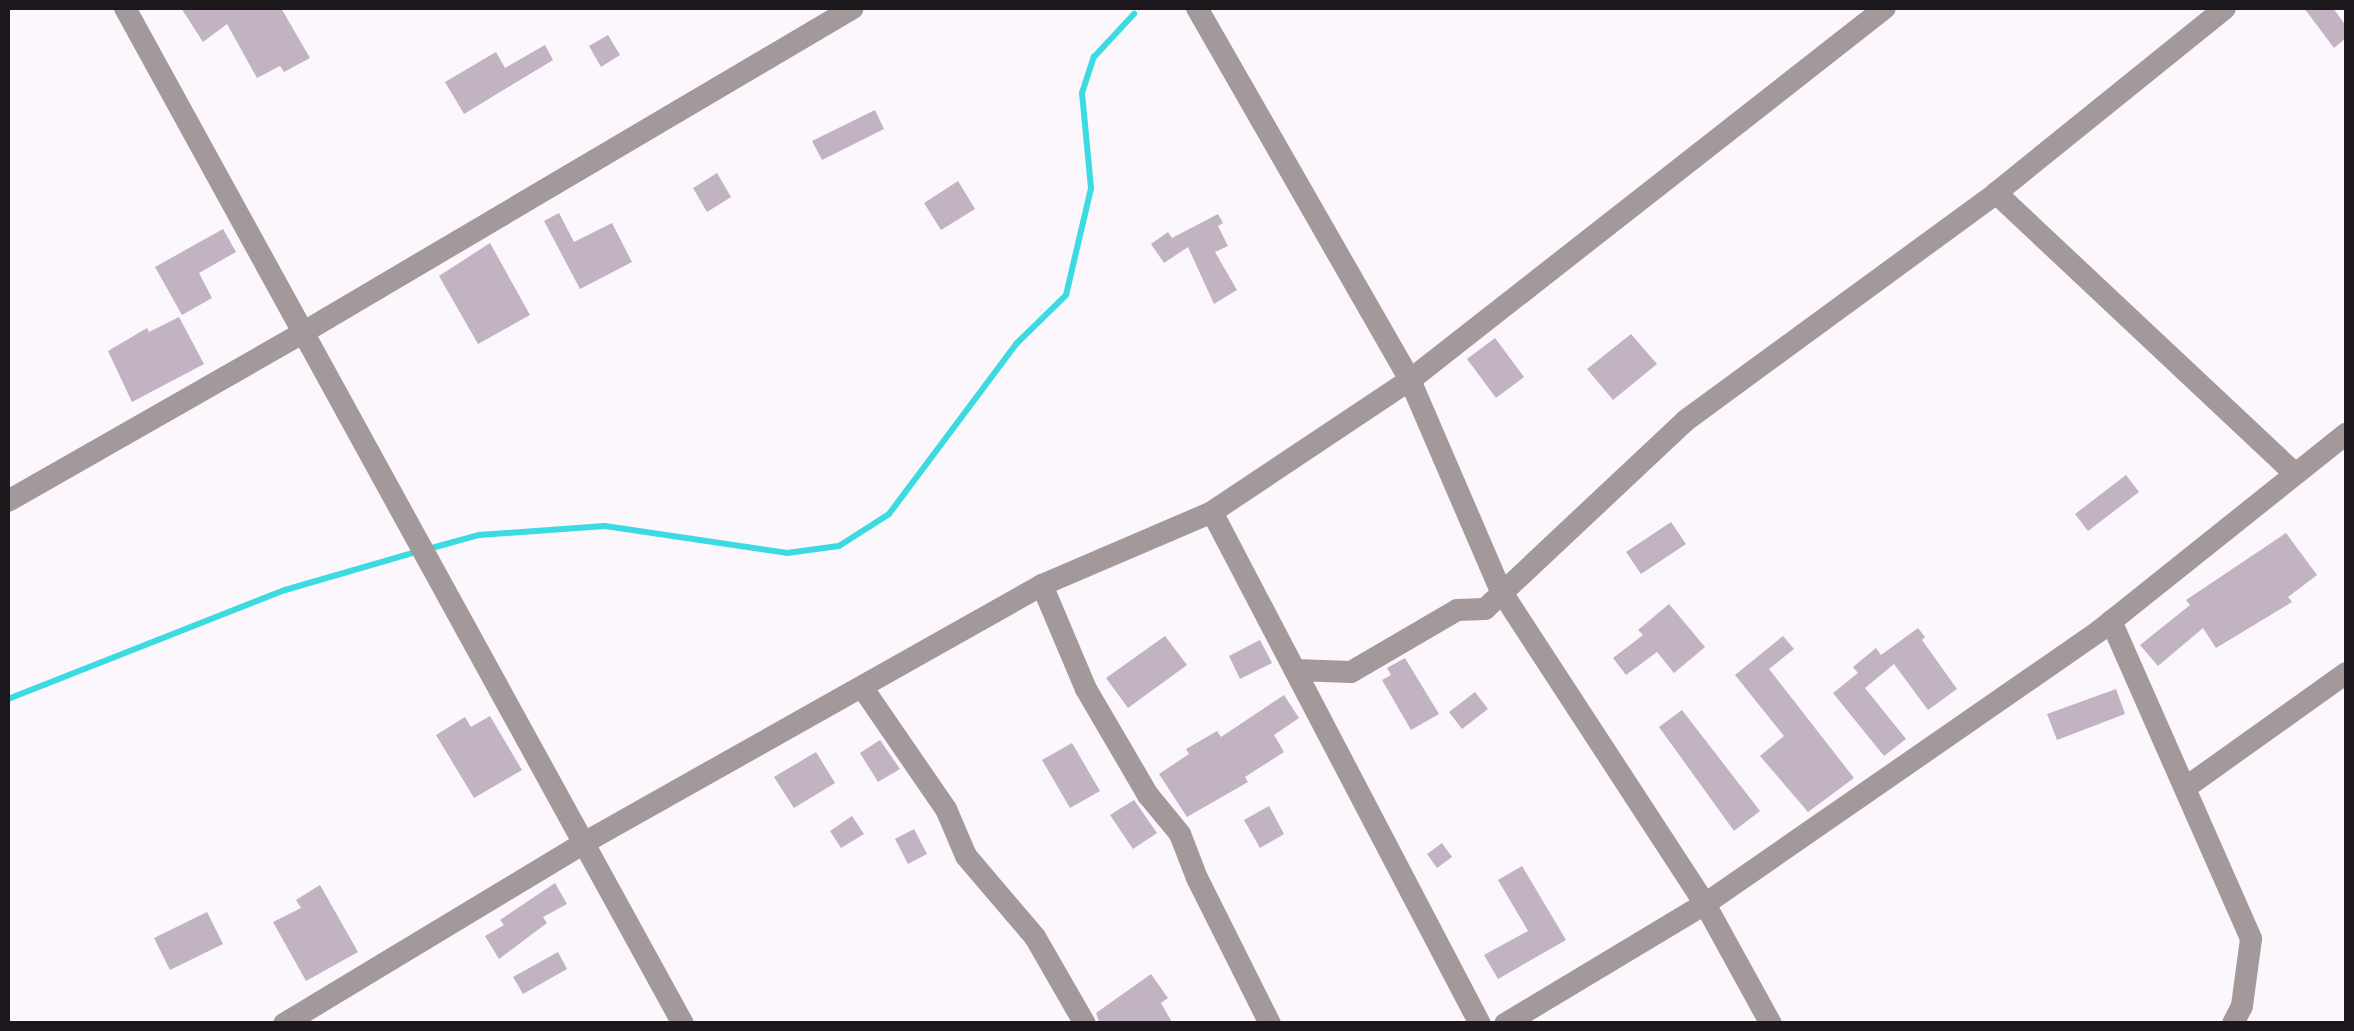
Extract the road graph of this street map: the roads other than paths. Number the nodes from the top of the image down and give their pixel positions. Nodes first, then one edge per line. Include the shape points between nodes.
1 (125, 8) edge
2 (854, 8) edge
3 (1197, 8) edge
4 (1885, 8) edge
5 (2225, 8) edge
6 (1996, 193) junction
7 (304, 332) junction
8 (1410, 380) junction
9 (2346, 434) edge
10 (2294, 473) junction
11 (8, 502) edge
12 (1212, 512) junction
13 (1042, 586) junction
14 (1501, 592) junction
15 (2112, 621) junction
16 (1295, 670) junction
17 (2346, 673) edge
18 (862, 687) junction
19 (2185, 788) junction
20 (582, 844) junction
21 (1705, 904) junction
22 (284, 1024) edge
23 (684, 1024) edge
24 (1085, 1024) edge
25 (1270, 1024) edge
26 (1480, 1024) edge
27 (1506, 1024) edge
28 (1771, 1024) edge
29 (2233, 1024) edge

1 - 7 street
2 - 7 street
3 - 8 street
4 - 8 street
5 - 6 street
6 - 10 street
6 - 14 street via 1684,421
7 - 11 street
7 - 20 street
8 - 12 street
8 - 14 street
9 - 10 street
10 - 15 street
12 - 13 street
12 - 16 street
13 - 18 street
13 - 25 street via 1086,689 1148,794 1180,834
14 - 16 street via 1485,610 1457,610 1400,640 1367,667
14 - 21 street
15 - 19 street
15 - 21 street
16 - 26 street
17 - 19 street
18 - 20 street
18 - 24 street via 946,809 966,856 1035,937
19 - 29 street via 2251,940 2242,1006
20 - 22 street
20 - 23 street
21 - 27 street
21 - 28 street

